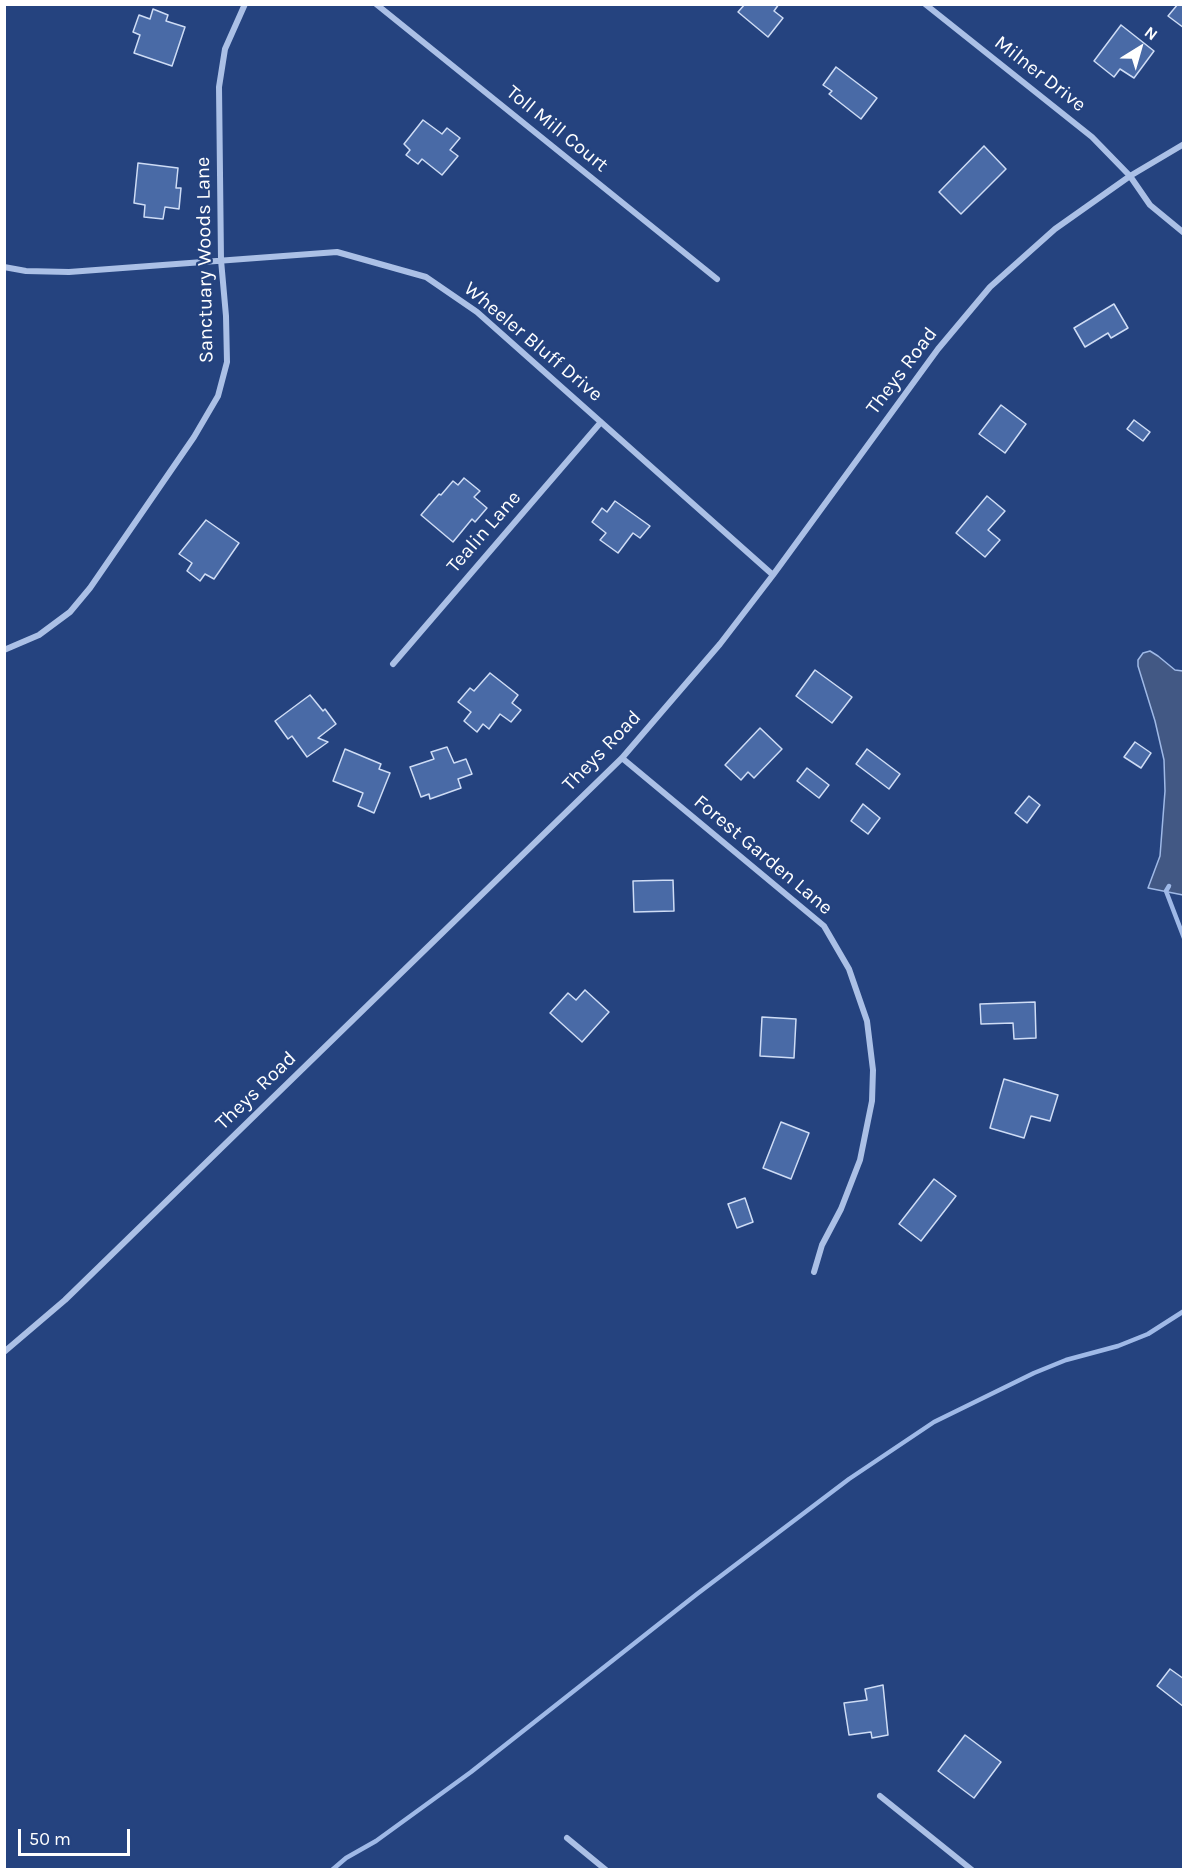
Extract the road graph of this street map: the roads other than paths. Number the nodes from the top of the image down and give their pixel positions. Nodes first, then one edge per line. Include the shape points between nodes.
1 (245, 4) edge
2 (376, 4) edge
3 (925, 4) edge
4 (1184, 144) edge
5 (1130, 176) junction
6 (1184, 233) edge
7 (221, 260) junction
8 (4, 267) edge
9 (717, 279) dead end
10 (601, 422) junction
11 (773, 575) junction
12 (4, 651) edge
13 (393, 664) dead end
14 (622, 758) junction
15 (814, 1272) dead end
16 (4, 1352) edge
17 (880, 1796) dead end
18 (567, 1838) dead end
19 (606, 1869) edge
20 (972, 1869) edge

1 - 7 street, Sanctuary Woods Lane via 225,49 219,87
2 - 9 street, Toll Mill Court
3 - 5 street, Milner Drive via 1092,136
4 - 5 street, Theys Road
5 - 6 street, Milner Drive via 1150,205
5 - 11 street, Theys Road via 1055,229 990,287 938,349
7 - 8 street, Wheeler Bluff Drive via 69,272
7 - 10 street, Wheeler Bluff Drive via 337,252 426,277 477,312
7 - 12 street, Sanctuary Woods Lane via 227,362 218,396 70,612 39,635
10 - 11 street, Wheeler Bluff Drive
10 - 13 street, Tealin Lane
11 - 14 street, Theys Road via 720,644
14 - 15 street, Forest Garden Lane via 824,926 849,969 867,1021 872,1101 860,1160
14 - 16 street, Theys Road via 65,1300
17 - 20 street
18 - 19 street

